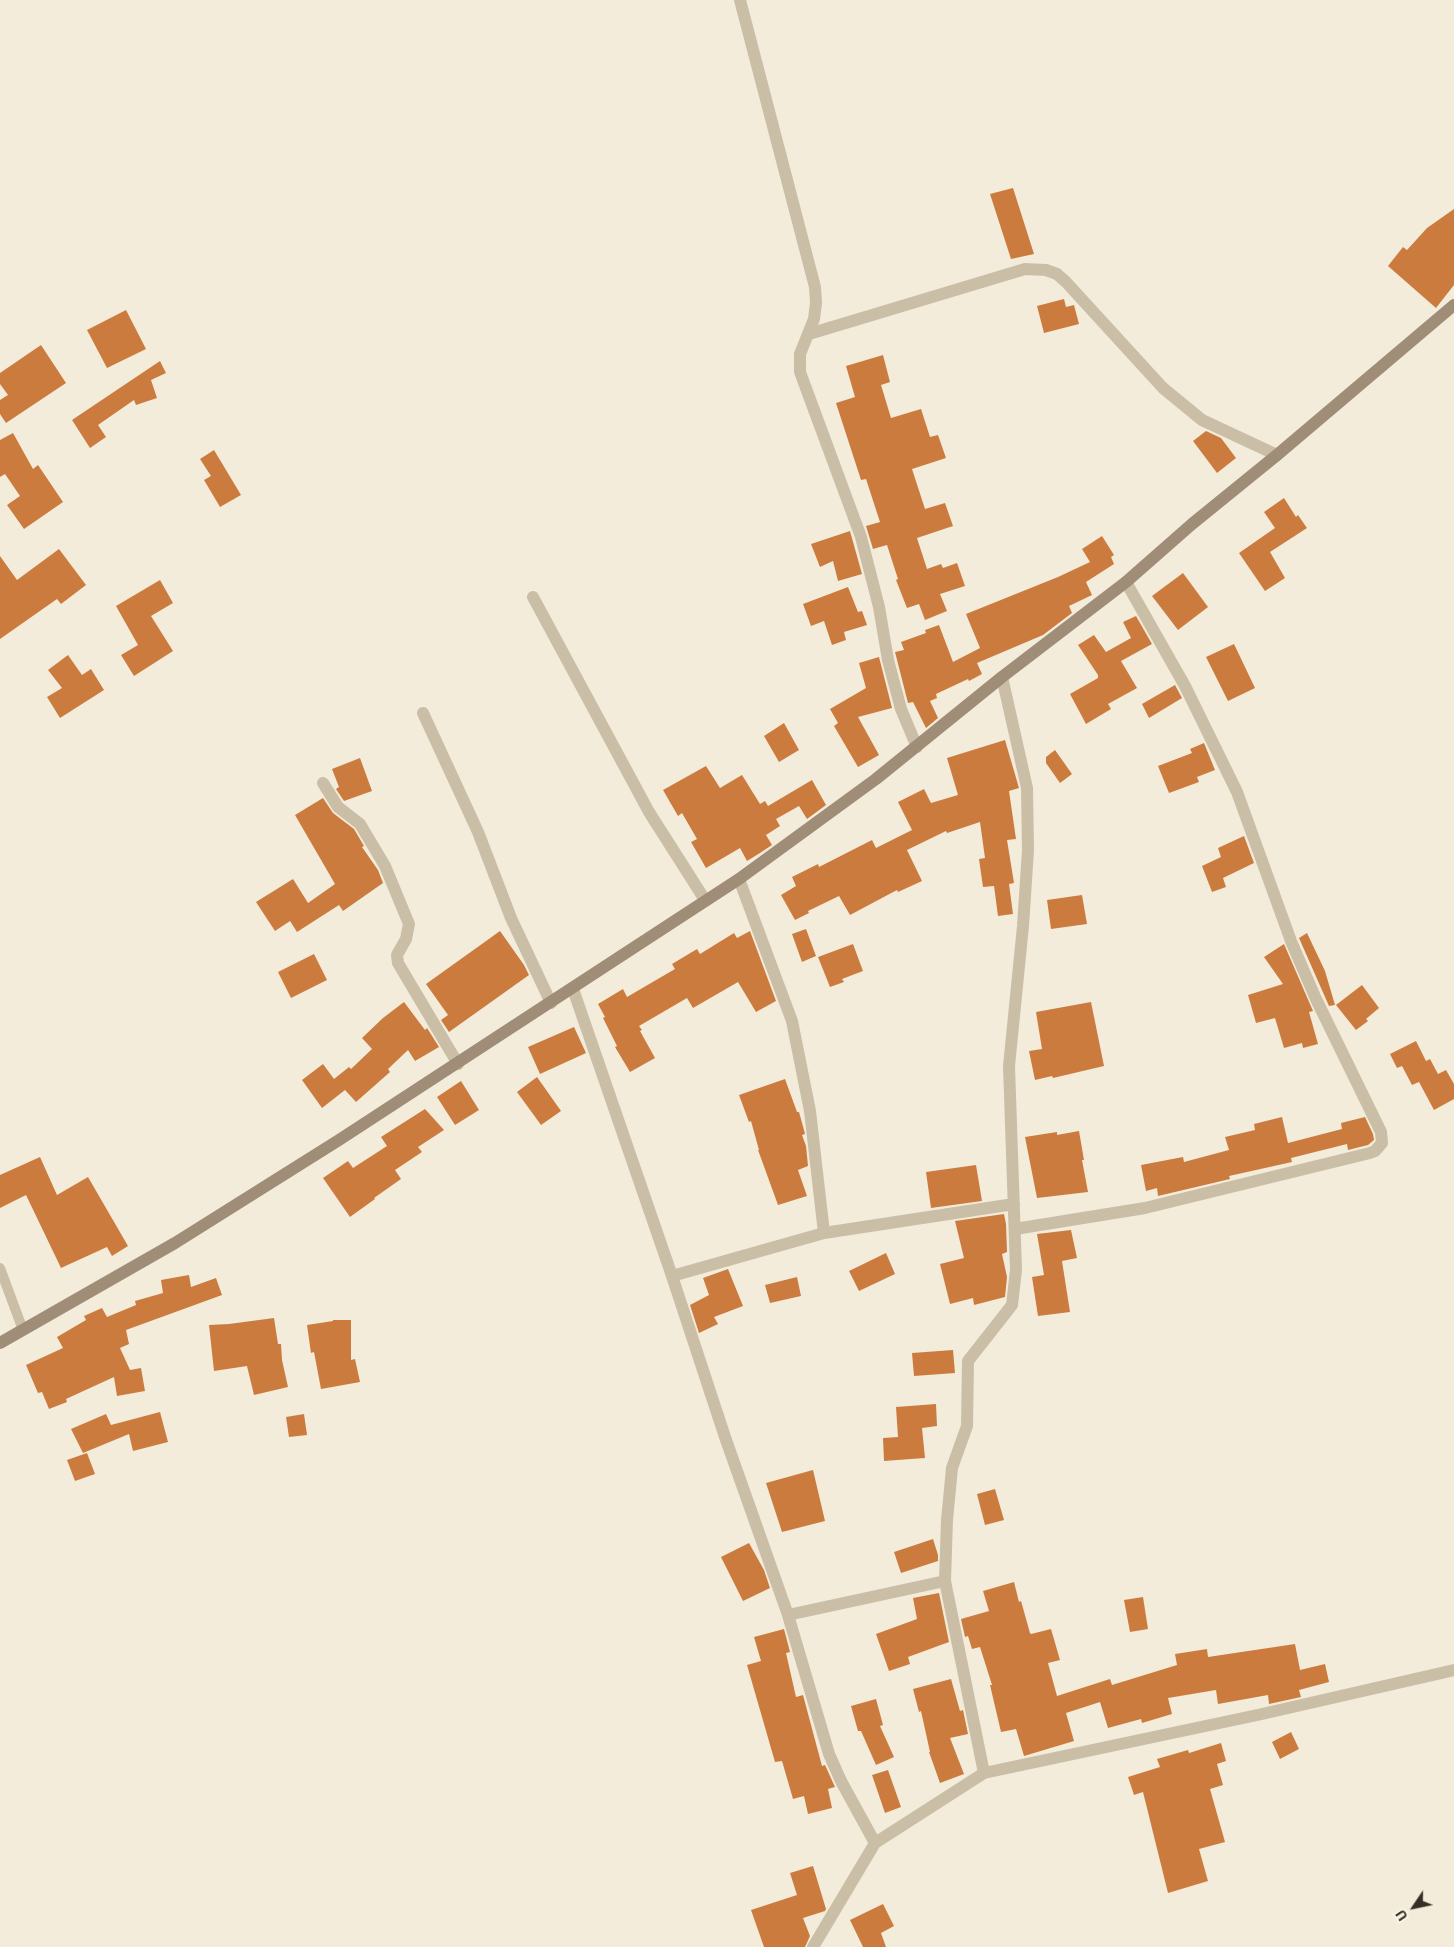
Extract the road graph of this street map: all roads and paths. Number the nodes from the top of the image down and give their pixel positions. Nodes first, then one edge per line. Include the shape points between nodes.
1 (740, 0) edge
2 (1454, 305) edge
3 (809, 334) junction
4 (1277, 455) junction
5 (1126, 582) junction
6 (533, 597) dead end
7 (1002, 677) junction
8 (423, 713) dead end
9 (917, 747) junction
10 (323, 782) dead end
11 (739, 879) junction
12 (706, 900) junction
13 (573, 989) junction
14 (551, 1003) junction
15 (458, 1064) junction
16 (1014, 1204) junction
17 (1015, 1229) junction
18 (824, 1233) junction
19 (0, 1268) edge
20 (672, 1276) junction
21 (23, 1330) junction
22 (0, 1343) edge
23 (945, 1581) junction
24 (788, 1615) junction
25 (1454, 1670) edge
26 (984, 1773) junction
27 (875, 1843) junction
28 (813, 1947) edge

1 - 3 street via 815,287 814,319
2 - 4 street
3 - 4 street via 1025,269 1046,270 1066,282 1163,388 1202,420
3 - 9 street via 800,354 800,372 862,537 892,676
4 - 5 street
5 - 7 street
5 - 17 street via 1185,686 1237,792 1291,941 1381,1132 1382,1143 1370,1153 1145,1208
6 - 12 street via 649,812
7 - 9 street
7 - 16 street via 1028,796 1025,907 1009,1066
8 - 14 street
9 - 11 street
10 - 15 street via 338,808 360,824 385,866 408,924 398,962
11 - 12 street
11 - 18 street via 792,1021 810,1111
12 - 13 street
13 - 14 street
13 - 20 street
14 - 15 street
15 - 21 street via 175,1243
16 - 17 street
16 - 18 street
17 - 23 street via 1016,1270 1012,1305 968,1361 967,1426 952,1468
18 - 20 street
19 - 21 lane
20 - 24 street
21 - 22 street
23 - 24 street
23 - 26 street
24 - 27 street via 829,1754
25 - 26 street
26 - 27 street
27 - 28 street

